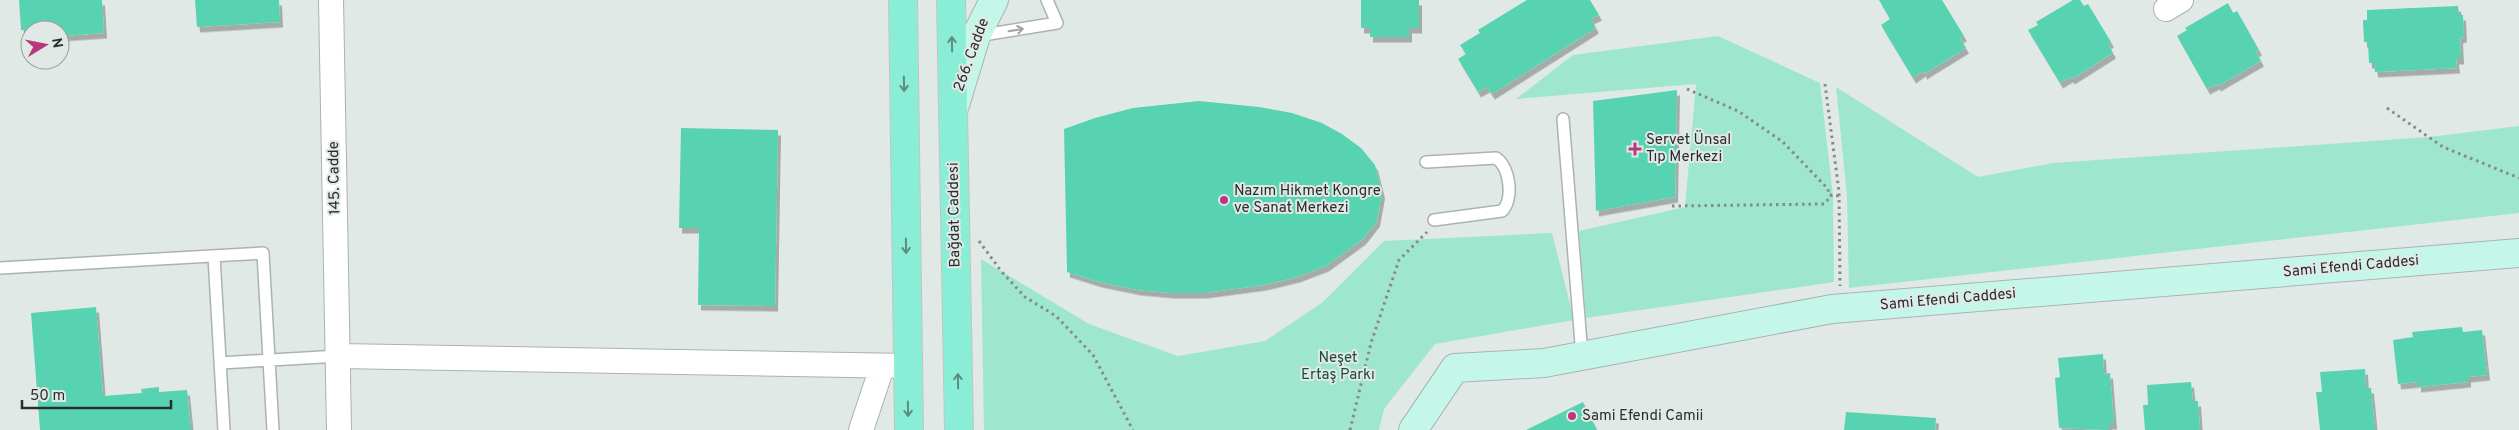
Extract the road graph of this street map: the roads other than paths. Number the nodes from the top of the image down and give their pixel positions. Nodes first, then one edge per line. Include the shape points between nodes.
1 (331, 0) edge
2 (903, 0) edge
3 (951, 0) edge
4 (994, 0) edge
5 (1047, 0) edge
6 (976, 36) junction
7 (953, 111) junction
8 (1563, 119) dead end
9 (1426, 162) dead end
10 (1434, 220) dead end
11 (2519, 253) edge
12 (214, 256) junction
13 (0, 268) edge
14 (338, 356) junction
15 (1582, 356) junction
16 (269, 360) junction
17 (220, 363) junction
18 (895, 366) junction
19 (224, 430) edge
20 (273, 430) edge
21 (339, 430) edge
22 (860, 430) edge
23 (909, 430) edge
24 (959, 430) edge
25 (1413, 430) edge

1 - 14 street, 145. Cadde
2 -> 18 main road
7 -> 3 main road, Bağdat Caddesi
4 - 6 main road, 266. Cadde
6 -> 5 lane via 1056,23
6 - 7 main road, 266. Cadde
24 -> 7 main road, Bağdat Caddesi
8 - 15 lane
9 - 10 lane via 1496,158 1507,172 1509,202 1498,214
11 - 15 main road, Sami Efendi Caddesi via 1832,309
12 - 13 lane
12 - 16 lane via 263,253
12 - 17 lane
14 - 16 lane
14 - 18 street
14 - 21 street, 145. Cadde
15 - 25 main road, Sami Efendi Caddesi via 1544,363 1455,368
16 - 17 lane
16 - 20 lane
17 - 19 lane
18 - 22 street
18 -> 23 main road

